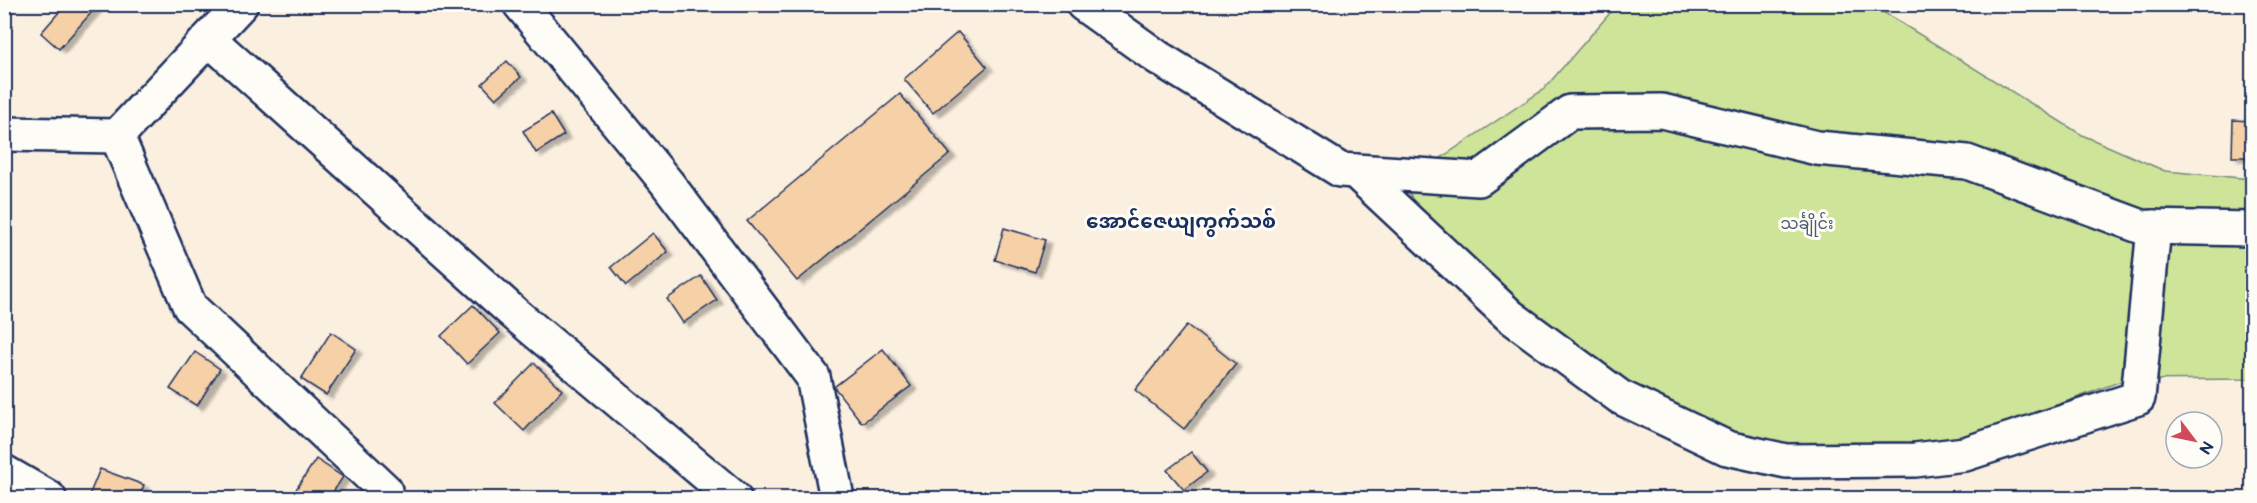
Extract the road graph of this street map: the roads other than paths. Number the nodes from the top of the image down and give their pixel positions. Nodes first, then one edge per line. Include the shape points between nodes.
1 (241, 4) edge
2 (520, 4) edge
3 (1083, 4) edge
4 (209, 39) junction
5 (4, 134) edge
6 (117, 136) junction
7 (1355, 171) junction
8 (2154, 227) junction
9 (2253, 229) edge
10 (4, 472) edge
11 (385, 490) dead end
12 (49, 498) edge
13 (734, 498) edge
14 (837, 498) edge

1 - 4 street
2 - 14 street via 667,183 813,377
3 - 7 street via 1157,57 1340,170
4 - 6 street
4 - 13 street via 515,314
5 - 6 street
6 - 11 street via 190,307
7 - 8 street via 1479,179 1570,112 1662,111 1818,148 1967,162 2142,227
7 - 8 street via 1510,316 1620,397 1727,448 1786,461 1916,460 1965,454 2138,398
8 - 9 street
10 - 12 street

